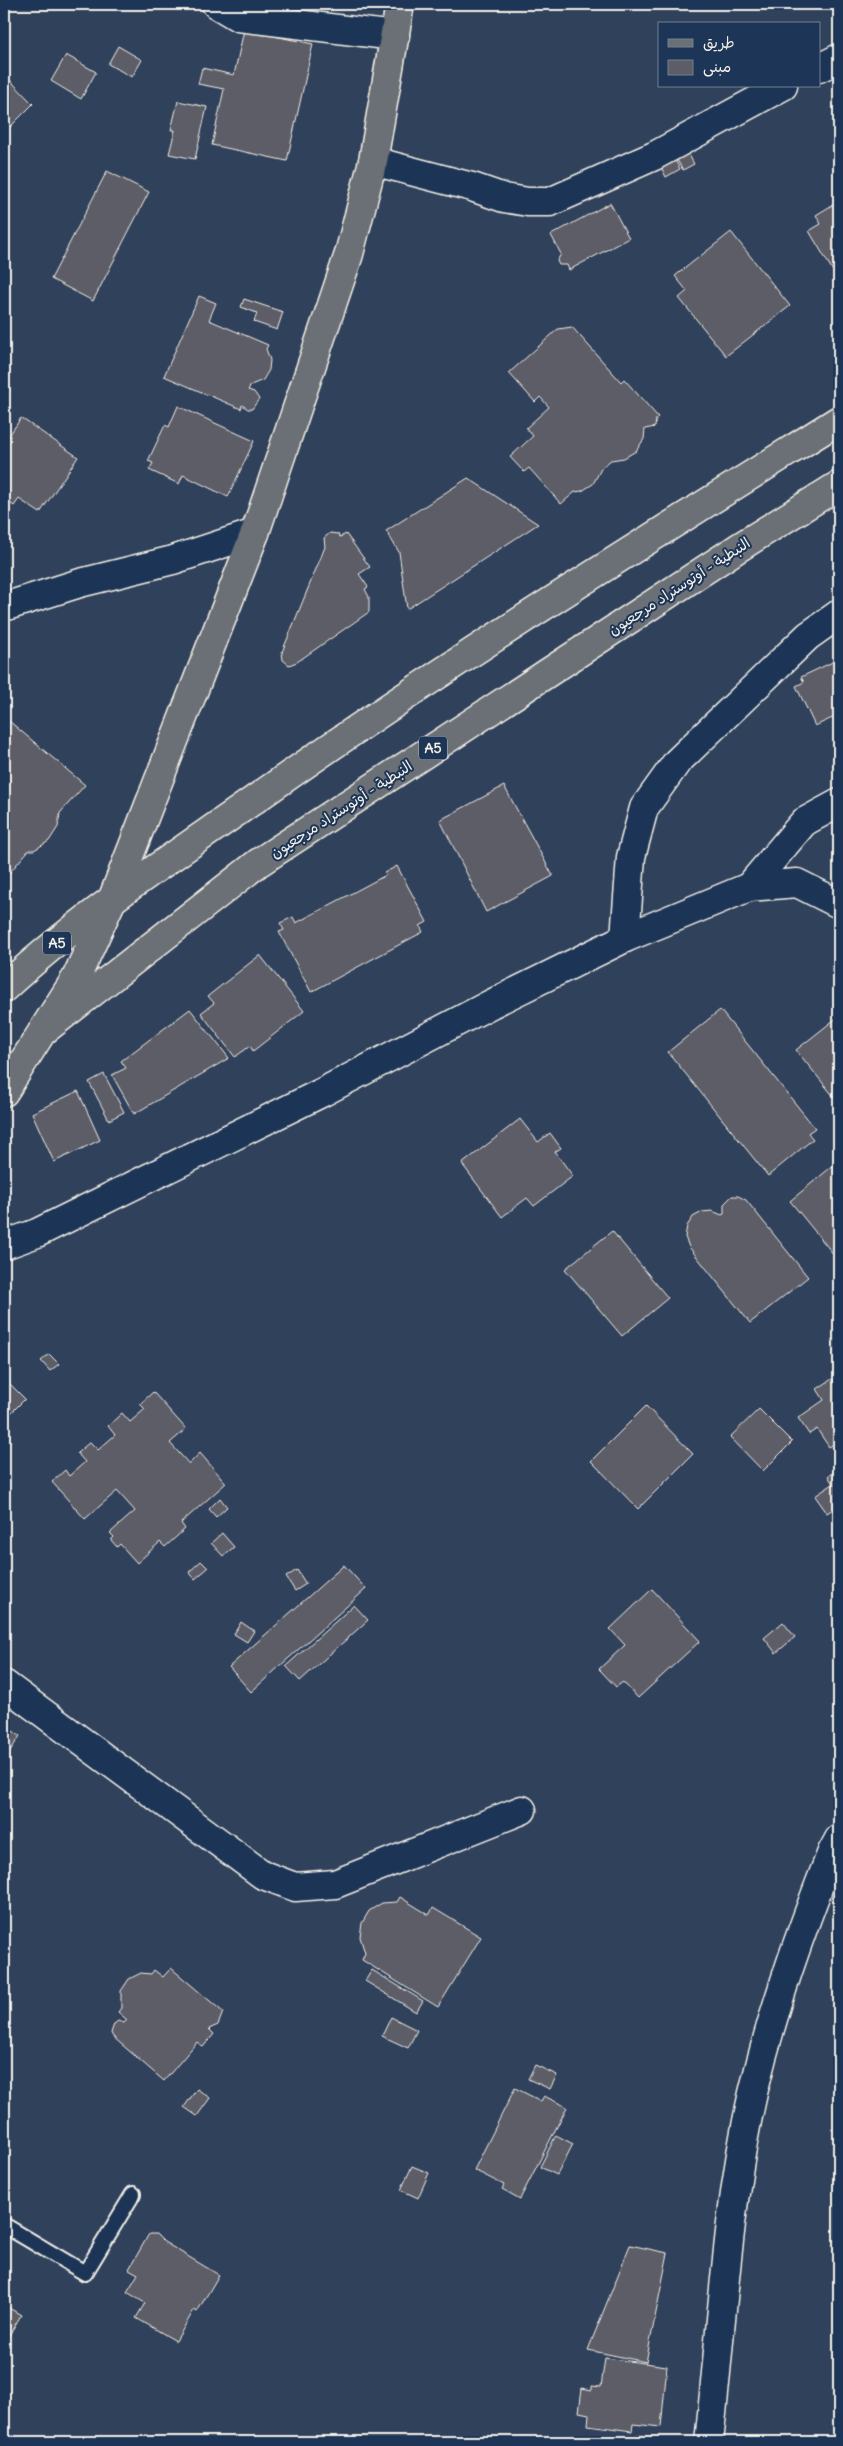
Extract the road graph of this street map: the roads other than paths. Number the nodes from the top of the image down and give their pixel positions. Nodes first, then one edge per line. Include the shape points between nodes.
1 (216, 4) edge
2 (400, 4) edge
3 (395, 36) junction
4 (839, 58) edge
5 (820, 68) edge
6 (778, 88) edge
7 (372, 161) junction
8 (839, 420) edge
9 (839, 485) edge
10 (255, 533) junction
11 (4, 606) edge
12 (839, 614) edge
13 (839, 803) edge
14 (749, 887) junction
15 (112, 900) junction
16 (839, 904) edge
17 (625, 938) junction
18 (4, 988) edge
19 (42, 1032) junction
20 (4, 1092) edge
21 (4, 1245) edge
22 (4, 1684) edge
23 (522, 1810) dead end
24 (839, 1839) edge
25 (133, 2194) dead end
26 (4, 2225) edge
27 (709, 2442) edge

1 - 3 street via 238,18
2 - 3 main road
3 - 7 main road
4 - 5 street
6 - 7 street via 654,156 550,202 504,198
7 - 10 main road via 349,254
8 - 15 main road, A5 via 537,609 325,750
9 - 19 main road, النبطية - أوتوستراد مرجعيون / A5 via 258,863
10 - 11 street via 173,560
10 - 15 main road
12 - 17 street via 808,636 677,762 644,808 631,857
13 - 14 street via 804,822
14 - 16 street via 797,883
14 - 17 street
15 - 18 main road, A5
15 - 19 main road via 76,978
17 - 21 street via 179,1163 37,1233
19 - 20 main road, النبطية - أوتوستراد مرجعيون / A5
22 - 23 street via 263,1875 295,1887 335,1884
24 - 27 street via 782,1986 753,2094 735,2195
25 - 26 lane via 85,2274

